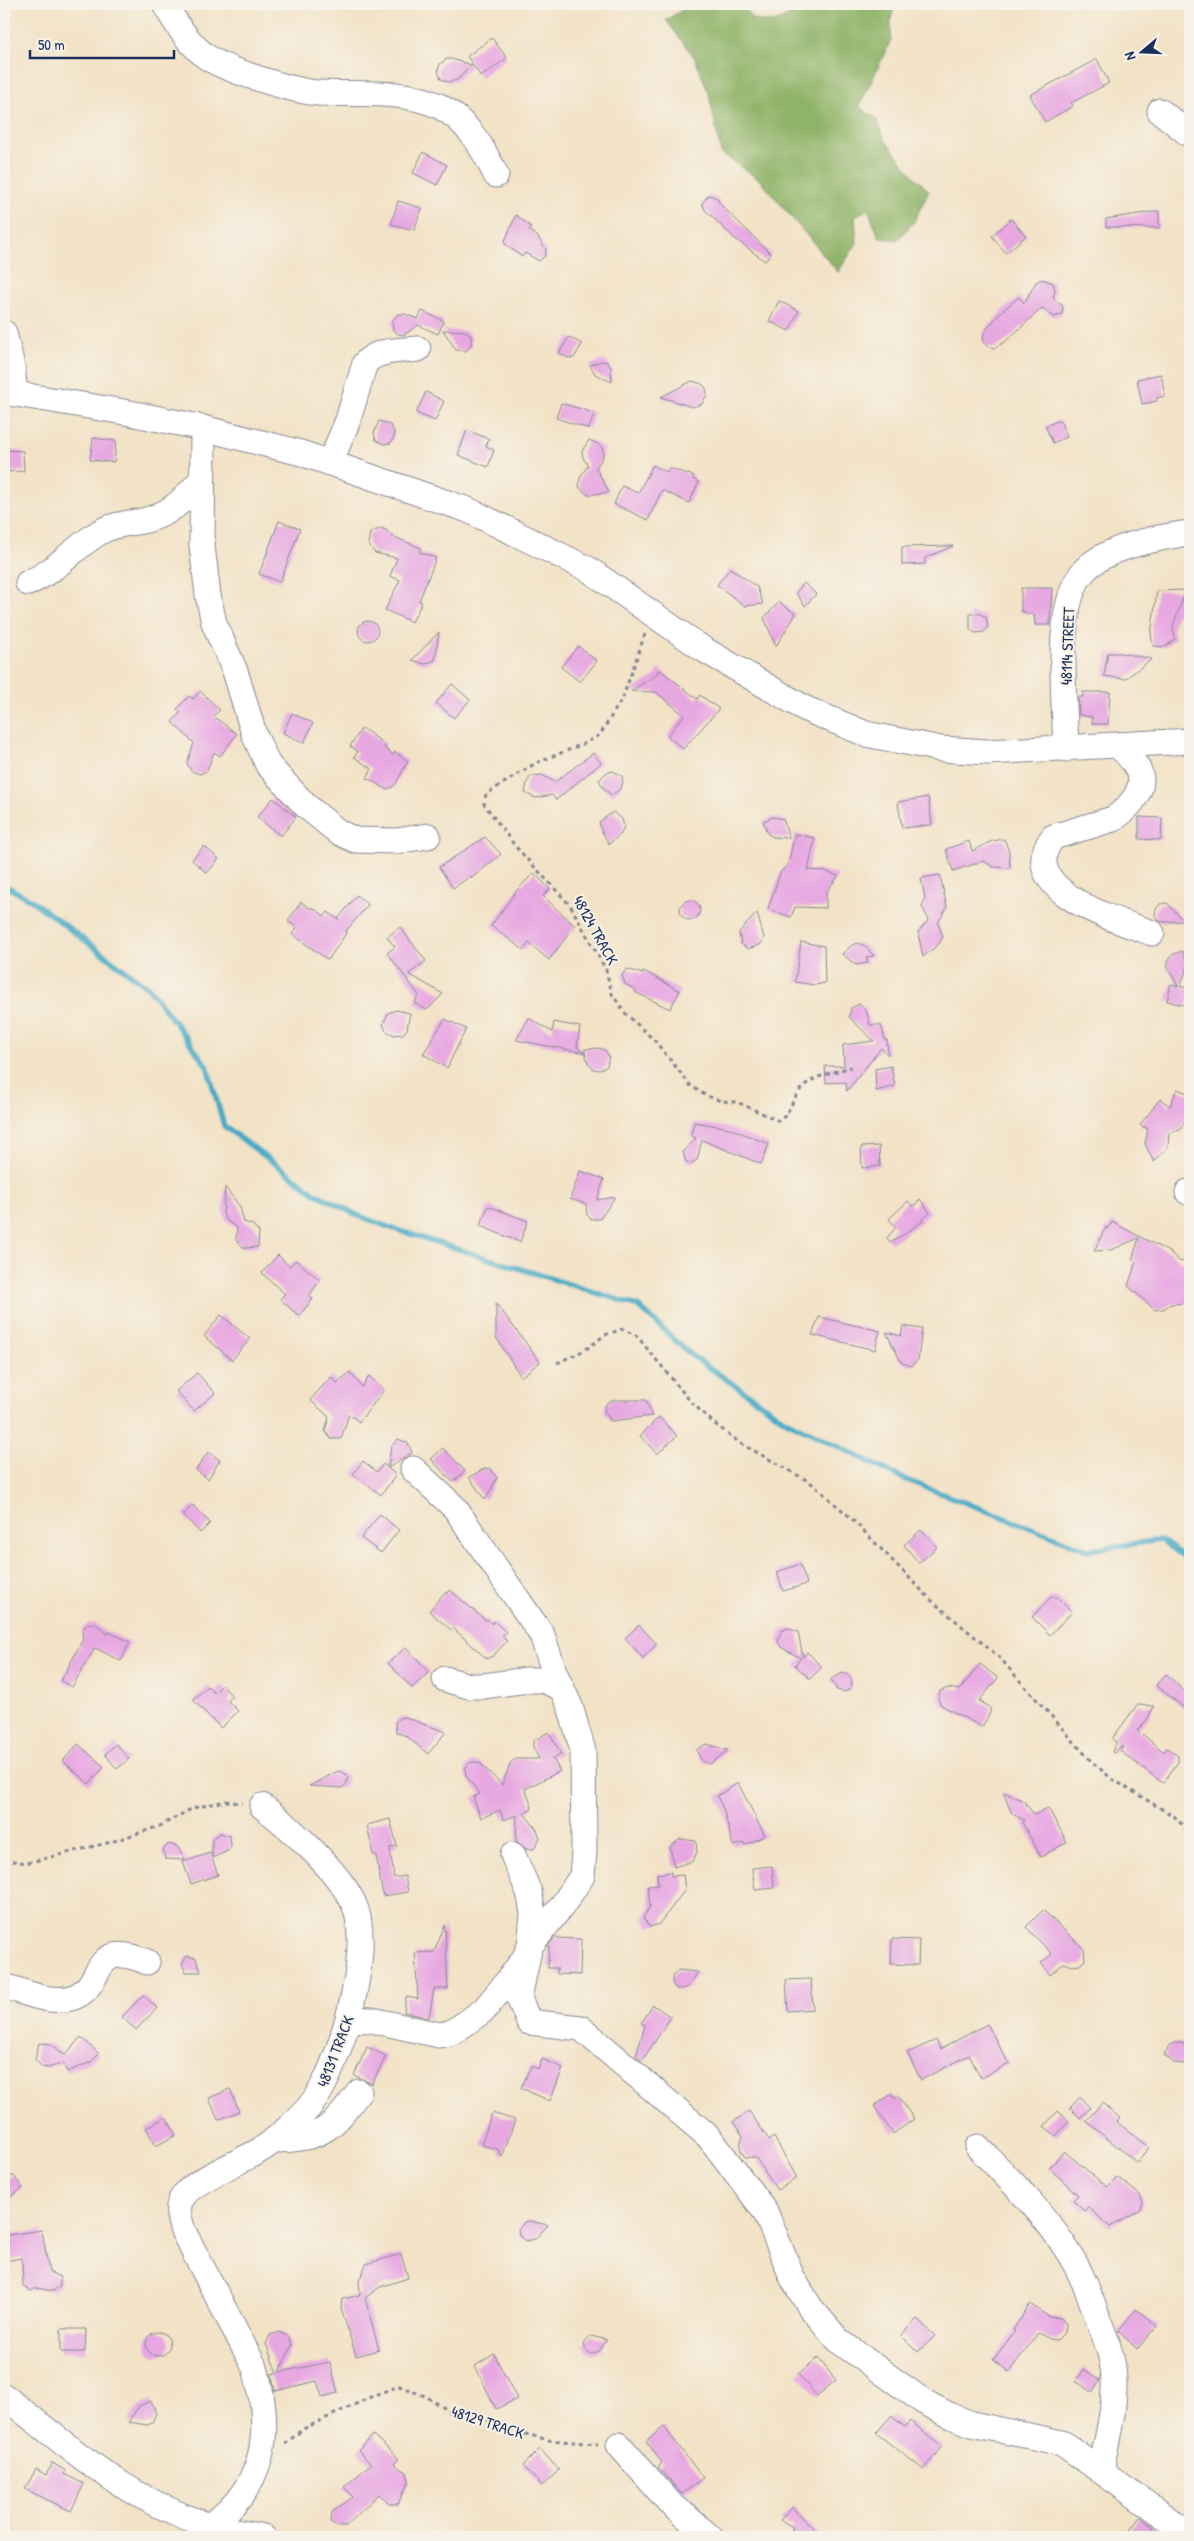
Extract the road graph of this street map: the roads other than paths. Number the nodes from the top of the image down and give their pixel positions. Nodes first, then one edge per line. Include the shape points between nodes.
1 (165, 4) edge
2 (1160, 112) dead end
3 (1190, 135) edge
4 (496, 175) dead end
5 (4, 333) edge
6 (418, 349) dead end
7 (9, 393) edge
8 (203, 428) junction
9 (330, 463) junction
10 (202, 479) junction
11 (1190, 533) edge
12 (28, 583) dead end
13 (1190, 741) edge
14 (1118, 745) junction
15 (1066, 749) junction
16 (428, 836) dead end
17 (1152, 933) dead end
18 (413, 1469) dead end
19 (445, 1679) dead end
20 (562, 1688) junction
21 (262, 1806) road end
22 (513, 1854) dead end
23 (530, 1946) junction
24 (147, 1962) dead end
25 (4, 1986) edge
26 (348, 2019) junction
27 (359, 2092) dead end
28 (274, 2140) junction
29 (978, 2147) dead end
30 (4, 2396) edge
31 (619, 2445) road end
32 (1101, 2471) junction
33 (210, 2532) edge
34 (1190, 2535) edge
35 (263, 2537) edge
36 (710, 2537) edge

1 - 4 street via 174,22 192,44 206,56 227,66 296,90 401,96 422,99 441,107 471,131
2 - 3 street
5 - 7 street via 12,366
6 - 9 street via 386,352 371,356 365,363 348,420
7 - 8 street
8 - 9 street
8 - 10 street
9 - 15 street via 468,510 527,538 588,569 704,649 806,709 866,734 941,750
10 - 12 street via 168,513 102,531 53,571
10 - 16 street via 202,546 214,623 235,671 254,734 268,765 306,805 338,832 355,840 396,841
11 - 15 street, 48114 STREET via 1128,547 1098,559 1084,570 1072,587 1065,627
13 - 14 street
14 - 15 street
14 - 17 street via 1140,773 1141,786 1134,799 1113,819 1053,837 1044,853 1044,865 1050,878 1075,902
18 - 20 street via 455,1508 517,1601 533,1619
19 - 20 street via 469,1686 542,1680
20 - 23 street via 583,1751 582,1876
21 - 26 street, 48131 TRACK via 322,1861 354,1903 360,1924 359,1946 354,2001
22 - 23 street via 529,1892 533,1913
23 - 26 street via 524,1959 484,2010 450,2033 439,2036 372,2020
23 - 32 street via 519,1998 529,2022 581,2028 709,2137 765,2211 793,2279 810,2307 839,2341 924,2402 950,2416 972,2424 1062,2443
24 - 25 street via 127,1955 114,1955 106,1959 81,1993 63,1999 50,1999
26 - 28 street, 48131 TRACK via 322,2087 306,2111
27 - 28 street via 330,2128 308,2137
28 - 33 street, 48131 TRACK via 194,2186 184,2194 179,2205 178,2215 187,2238 255,2368 264,2417 264,2444 258,2464 248,2485
29 - 32 street via 1022,2190 1047,2222 1068,2251 1088,2292 1110,2354 1114,2382 1111,2422
30 - 33 street via 114,2481
31 - 36 street via 669,2502
32 - 34 street
33 - 35 street

